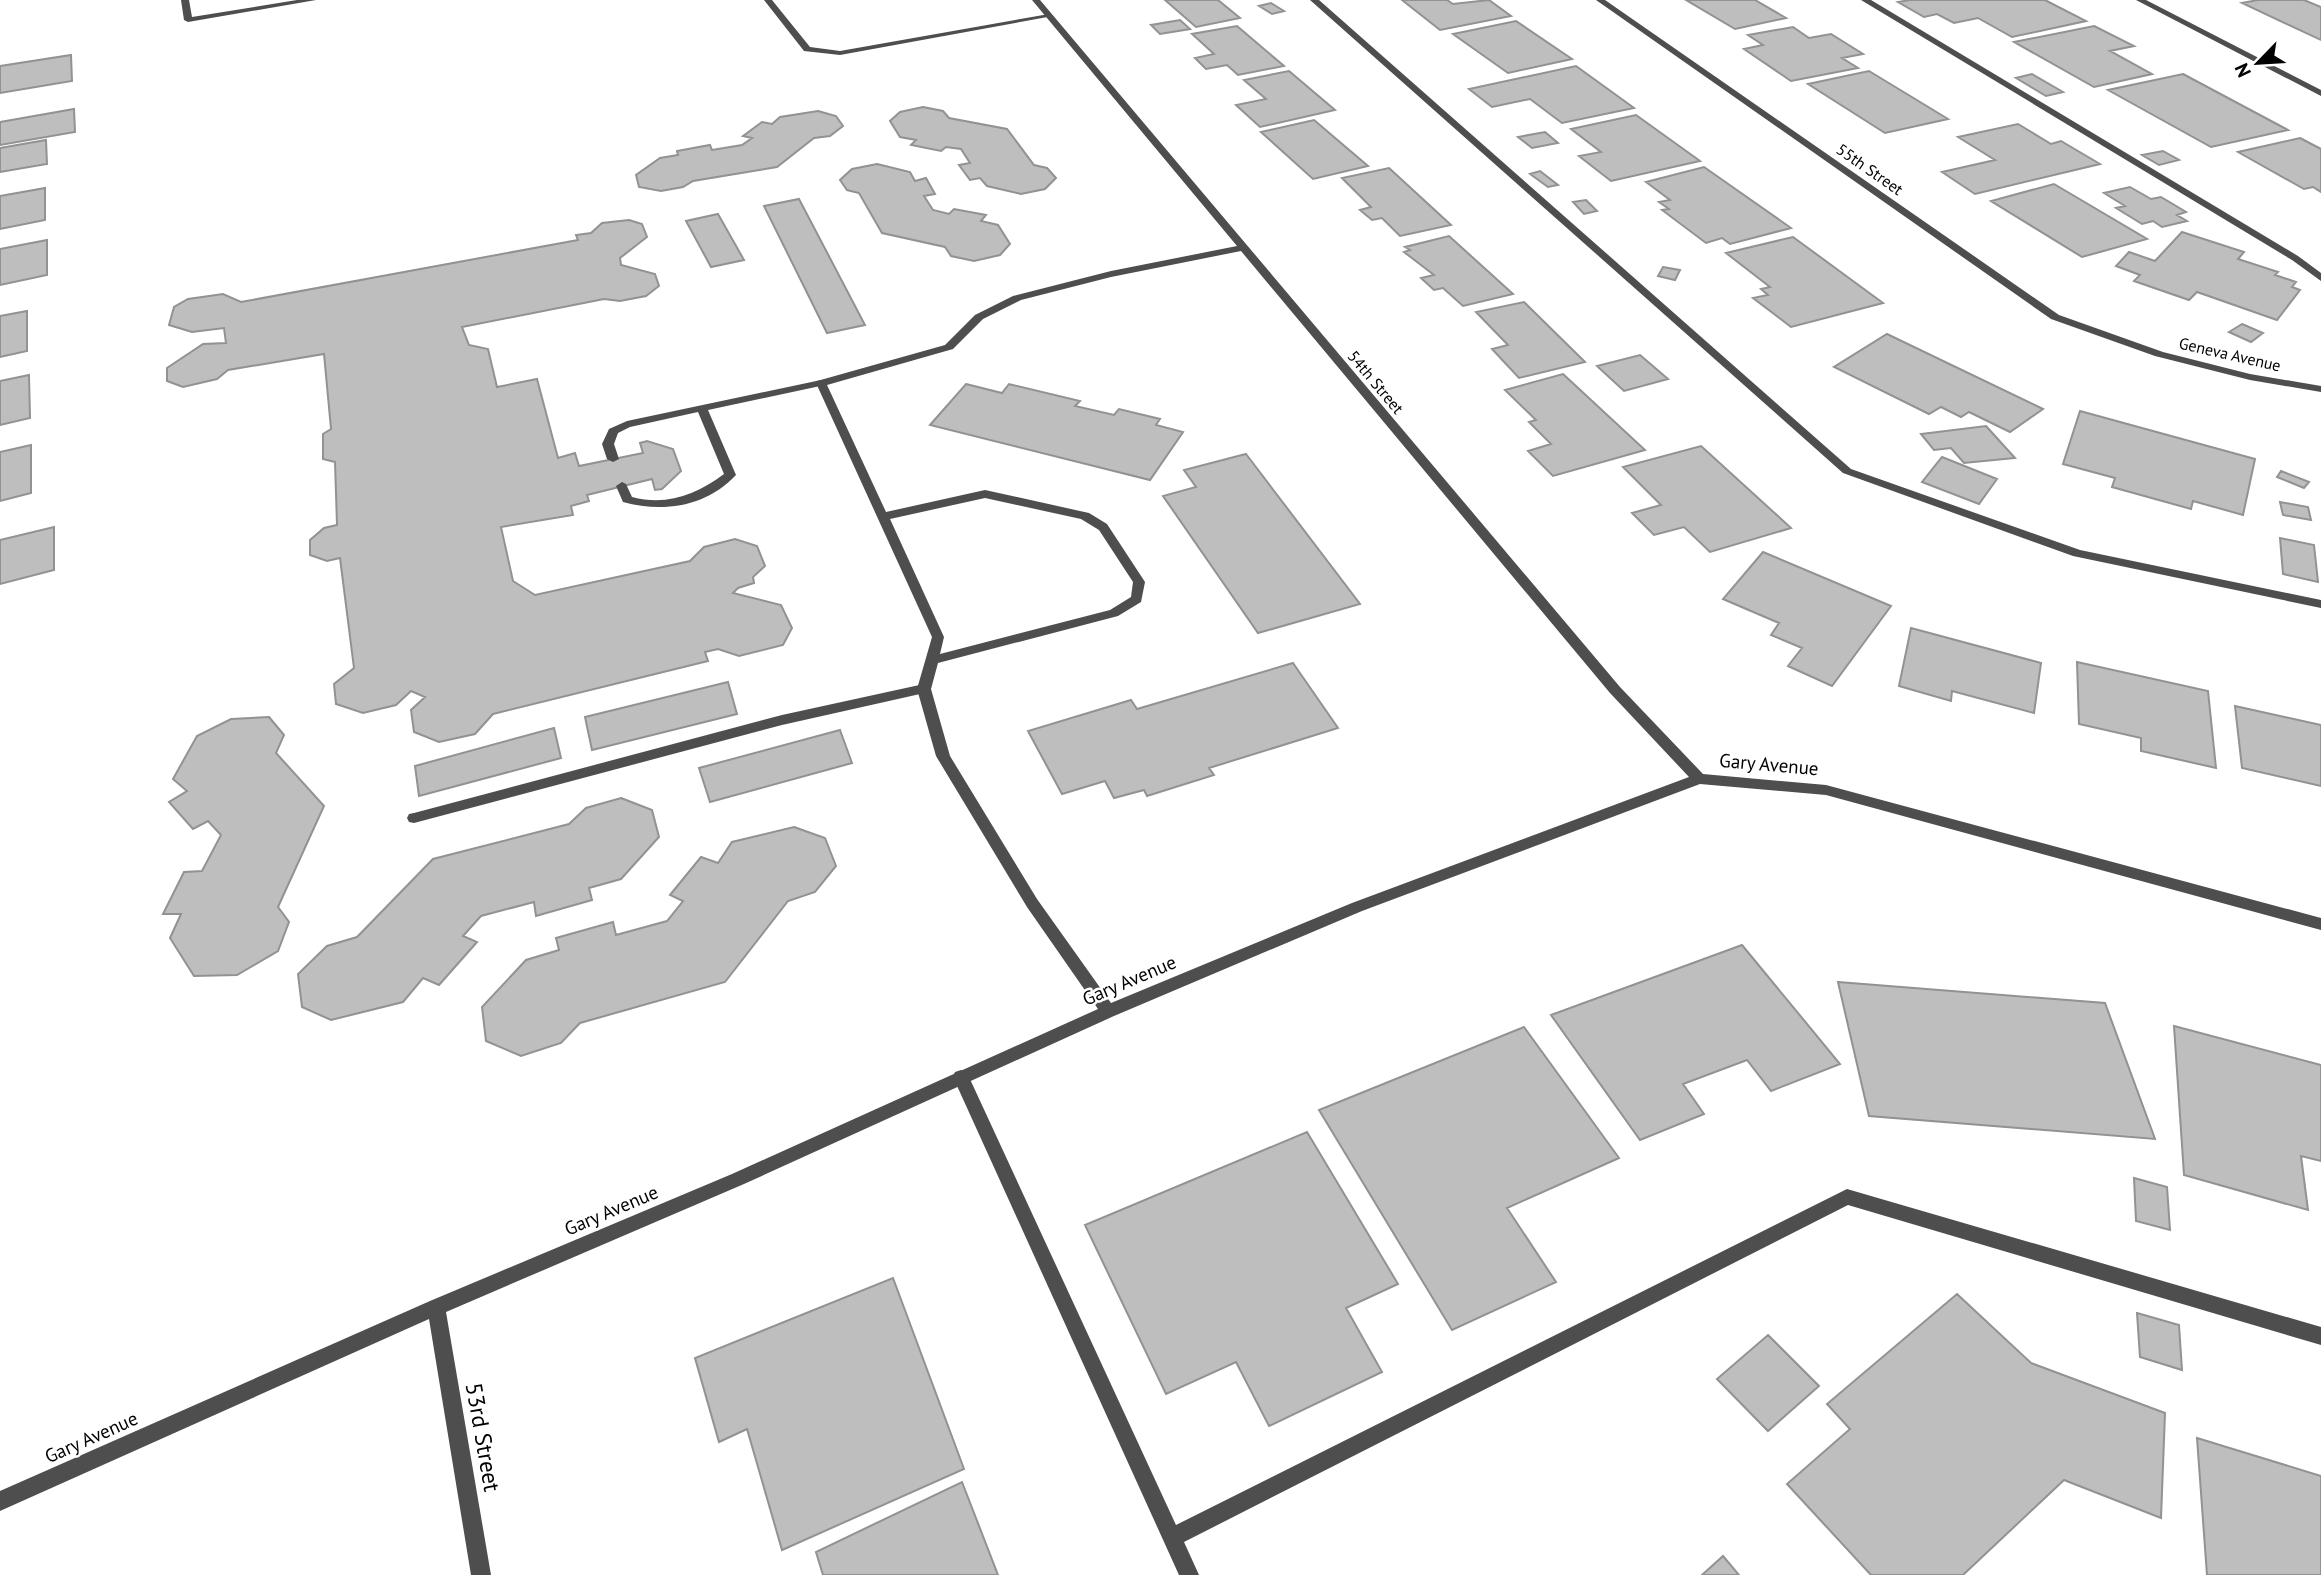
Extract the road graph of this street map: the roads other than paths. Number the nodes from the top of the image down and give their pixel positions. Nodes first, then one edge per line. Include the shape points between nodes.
1 (184, 0) edge
2 (313, 0) edge
3 (768, 0) edge
4 (1036, 0) edge
5 (1314, 0) edge
6 (1600, 0) edge
7 (1865, 0) edge
8 (2140, 0) edge
9 (1049, 16) junction
10 (2321, 93) edge
11 (1243, 248) junction
12 (2321, 278) edge
13 (2133, 346) joint
14 (821, 383) junction
15 (2321, 389) edge
16 (702, 408) junction
17 (613, 459) dead end
18 (622, 486) dead end
19 (882, 517) junction
20 (2321, 604) edge
21 (932, 660) junction
22 (925, 689) junction
23 (1699, 779) junction
24 (414, 818) dead end
25 (2321, 924) edge
26 (1108, 1011) junction
27 (961, 1077) junction
28 (436, 1307) junction
29 (2321, 1336) edge
30 (0, 1501) edge
31 (1172, 1538) junction
32 (481, 1575) edge
33 (1189, 1575) edge

1 - 2 street via 188,20
3 - 9 street via 807,49 840,52
4 - 9 street, 54th Street
5 - 20 street via 1847,471 2077,553
6 - 13 street, 55th Street via 2055,317
7 - 12 street via 2295,258
8 - 10 street
9 - 11 street, 54th Street
11 - 14 street via 1017,298 979,317 949,347
11 - 23 street, 54th Street via 1615,690
13 - 15 street, Geneva Avenue via 2250,377
14 - 16 street
14 - 19 street
16 - 17 street via 613,431 608,444
16 - 18 street via 730,475 710,491 678,503 648,506 627,499
19 - 21 street via 938,637
19 - 21 street via 985,494 1085,516 1103,527 1139,582 1137,599 1114,614
21 - 22 street
22 - 24 street via 782,720
22 - 26 street via 943,756 1032,904
23 - 25 street, Gary Avenue via 1826,790
23 - 26 street, Gary Avenue via 1357,907
26 - 27 street, Gary Avenue
27 - 28 street, Gary Avenue via 738,1179
27 - 31 street
28 - 30 street, Gary Avenue
28 - 32 street, 53rd Street
29 - 31 street via 1847,1197
31 - 33 street

